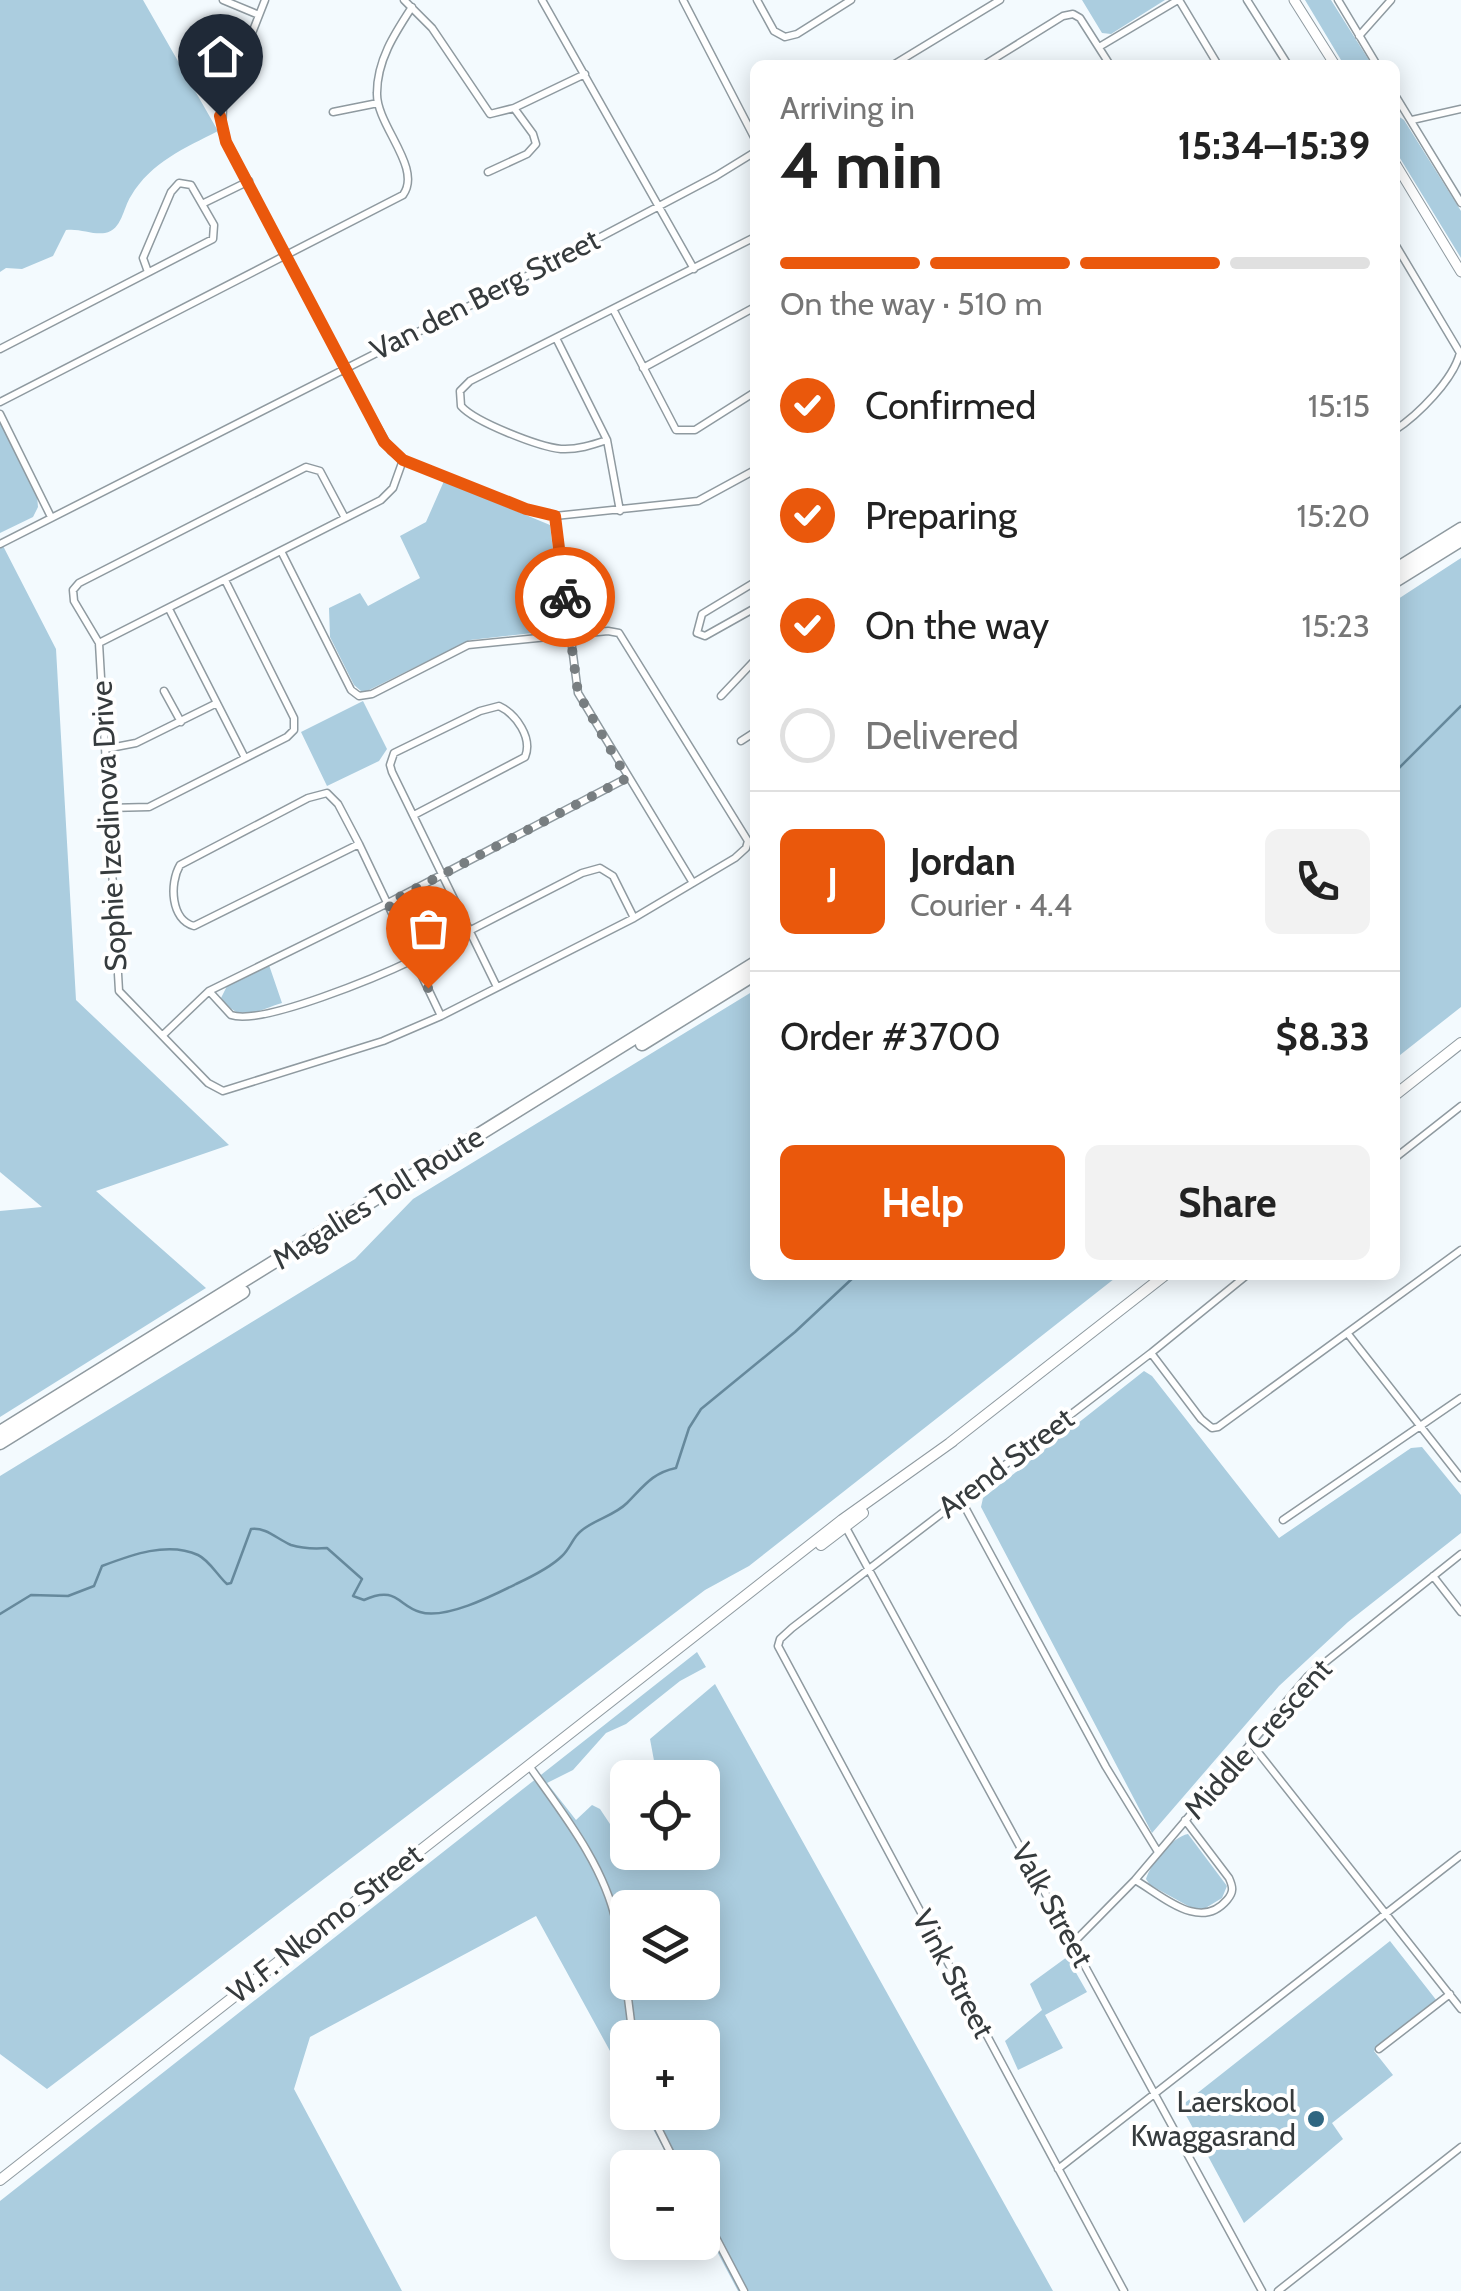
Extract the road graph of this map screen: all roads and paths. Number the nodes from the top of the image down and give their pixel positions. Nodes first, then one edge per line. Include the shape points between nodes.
1 (222, 0) edge
2 (265, 0) edge
3 (404, 0) edge
4 (542, 0) edge
5 (683, 0) edge
6 (757, 0) edge
7 (825, 0) edge
8 (851, 0) edge
9 (1000, 0) edge
10 (1178, 0) edge
11 (1247, 0) edge
12 (1294, 0) edge
13 (1338, 0) edge
14 (1390, 0) edge
15 (412, 7) junction
16 (832, 12) junction
17 (259, 15) junction
18 (1360, 36) junction
19 (1099, 48) junction
20 (904, 60) edge
21 (992, 60) edge
22 (1107, 60) edge
23 (1215, 60) edge
24 (1285, 60) edge
25 (1331, 60) edge
26 (1374, 60) edge
27 (585, 74) junction
28 (378, 103) junction
29 (1400, 106) edge
30 (514, 108) junction
31 (1461, 109) edge
32 (333, 112) dead end
33 (1412, 120) junction
34 (750, 128) edge
35 (750, 155) edge
36 (1400, 171) edge
37 (488, 172) dead end
38 (249, 181) junction
39 (204, 202) junction
40 (1461, 203) edge
41 (656, 206) junction
42 (750, 239) edge
43 (1400, 252) edge
44 (285, 256) junction
45 (694, 269) junction
46 (148, 272) junction
47 (1461, 272) edge
48 (613, 309) junction
49 (750, 310) edge
50 (556, 338) junction
51 (0, 349) edge
52 (344, 368) junction
53 (643, 368) junction
54 (750, 395) edge
55 (0, 402) edge
56 (0, 414) edge
57 (1400, 426) edge
58 (607, 440) junction
59 (403, 460) junction
60 (750, 473) edge
61 (620, 511) junction
62 (51, 516) junction
63 (555, 516) junction
64 (346, 518) junction
65 (1461, 529) edge
66 (1461, 540) edge
67 (0, 544) edge
68 (282, 552) junction
69 (1400, 567) edge
70 (1400, 579) edge
71 (226, 580) junction
72 (750, 585) edge
73 (170, 609) junction
74 (750, 611) edge
75 (570, 635) junction
76 (100, 643) junction
77 (750, 665) edge
78 (164, 691) dead end
79 (722, 696) dead end
80 (217, 703) junction
81 (180, 722) junction
82 (750, 735) edge
83 (740, 741) dead end
84 (105, 749) junction
85 (245, 758) junction
86 (627, 778) junction
87 (108, 808) junction
88 (414, 815) junction
89 (359, 844) junction
90 (442, 874) junction
91 (693, 883) junction
92 (388, 903) junction
93 (634, 918) junction
94 (471, 930) junction
95 (415, 960) junction
96 (750, 966) edge
97 (750, 977) edge
98 (497, 987) junction
99 (210, 990) junction
100 (441, 1016) junction
101 (163, 1035) junction
102 (1461, 1043) edge
103 (1400, 1091) edge
104 (1461, 1106) edge
105 (1400, 1154) edge
106 (1461, 1250) edge
107 (1159, 1280) edge
108 (1241, 1280) edge
109 (1348, 1334) junction
110 (1151, 1353) junction
111 (1461, 1398) edge
112 (1421, 1426) junction
113 (0, 1432) edge
114 (0, 1443) edge
115 (1461, 1478) edge
116 (960, 1498) junction
117 (1283, 1520) dead end
118 (844, 1523) junction
119 (1461, 1554) edge
120 (870, 1570) junction
121 (1433, 1576) junction
122 (1461, 1612) edge
123 (781, 1657) joint
124 (1250, 1742) junction
125 (530, 1767) junction
126 (1186, 1820) junction
127 (1158, 1852) junction
128 (1461, 1855) edge
129 (1135, 1880) junction
130 (1388, 1913) junction
131 (1073, 1943) junction
132 (1450, 1994) junction
133 (1460, 2005) edge
134 (630, 2020) edge
135 (1379, 2049) dead end
136 (1155, 2095) junction
137 (1461, 2147) edge
138 (1058, 2170) junction
139 (0, 2180) edge
140 (720, 2245) edge
141 (744, 2291) edge
142 (1124, 2291) edge
143 (1262, 2291) edge
144 (1278, 2291) edge

1 - 17 street
2 - 17 street
3 - 15 street
4 - 27 street
5 - 34 street
6 - 16 street via 785,38
7 - 16 street
8 - 16 street
9 - 20 street
10 - 19 street
10 - 23 street
11 - 24 street
12 - 25 street
13 - 18 street
14 - 18 street
15 - 28 street via 386,51
15 - 30 street via 490,114
17 - 38 street via 220,123
18 - 26 street
19 - 21 street via 1073,14
19 - 22 street
27 - 30 street
27 - 41 street
28 - 32 street
28 - 44 street via 408,171 408,189
29 - 33 street
30 - 37 street via 536,144
31 - 33 street
33 - 40 street
35 - 41 street, Van den Berg Street
36 - 47 street
38 - 39 street
38 - 44 street
39 - 46 street via 216,230 212,240
39 - 46 street via 191,185 174,187 146,250
41 - 45 street
41 - 52 street, Van den Berg Street
42 - 45 street
43 - 57 street via 1460,353 1427,404
44 - 52 street
44 - 55 street
45 - 48 street
46 - 51 street
48 - 50 street
48 - 53 street
49 - 53 street
50 - 58 street
50 - 58 street via 470,382 460,390 461,406 549,447
52 - 59 street via 384,442
52 - 62 street, Van den Berg Street
53 - 54 street via 680,432 695,430
56 - 62 street
58 - 61 street
59 - 63 street
59 - 64 street, Sophie Izedinova Drive via 389,494
60 - 61 street via 698,501
61 - 63 street
62 - 67 street, Van den Berg Street
63 - 75 street
64 - 68 street, Sophie Izedinova Drive
64 - 76 street via 318,468 306,467 268,486 75,587 74,601
65 - 69 highway
66 - 70 highway
68 - 71 street, Sophie Izedinova Drive
68 - 75 street via 359,696 468,645
71 - 73 street, Sophie Izedinova Drive
71 - 85 street via 296,722 287,737
72 - 74 street via 702,614 698,636
73 - 76 street, Sophie Izedinova Drive
73 - 80 street
75 - 86 street via 578,693
75 - 91 street, Sophie Izedinova Drive via 623,636 746,834 742,854
76 - 84 street, Sophie Izedinova Drive
77 - 79 street
78 - 81 street
80 - 81 street
80 - 85 street
81 - 84 street
82 - 83 street
84 - 87 street, Sophie Izedinova Drive
85 - 87 street via 149,807
86 - 90 street
86 - 91 street
87 - 101 street, Sophie Izedinova Drive via 118,992
88 - 88 street via 392,772 394,753 491,706 509,710 527,738 525,756
88 - 90 street
89 - 89 street via 333,798 315,794 180,866 178,916 194,926
89 - 92 street
90 - 92 street
90 - 94 street
91 - 93 street, Sophie Izedinova Drive
92 - 95 street
92 - 99 street
93 - 94 street via 613,876 600,868
93 - 98 street, Sophie Izedinova Drive
94 - 98 street
95 - 99 street via 253,1017 232,1015
95 - 100 street
96 - 113 highway, Magalies Toll Route
97 - 114 highway, Magalies Toll Route
98 - 100 street, Sophie Izedinova Drive
99 - 101 street
100 - 101 street, Sophie Izedinova Drive via 229,1091 208,1083
102 - 103 main road
104 - 105 street
106 - 109 street
107 - 118 main road, W.F. Nkomo Street
108 - 110 street, Arend Street
109 - 110 street via 1212,1428
109 - 112 street
110 - 116 street, Arend Street
111 - 112 street
112 - 115 street
112 - 117 street
116 - 120 street, Arend Street
116 - 127 street
118 - 120 street, Valk Street
118 - 125 main road, W.F. Nkomo Street
119 - 121 street, Middle Crescent
120 - 123 street, Arend Street via 780,1638
120 - 131 street, Valk Street
121 - 122 street
121 - 124 street, Middle Crescent via 1308,1676
123 - 138 street, Vink Street
124 - 126 street, Middle Crescent
124 - 130 street
125 - 134 street via 604,1887 616,1920
125 - 139 main road, W.F. Nkomo Street
126 - 127 street, Middle Crescent
126 - 129 street via 1229,1878 1231,1896 1203,1916
127 - 129 street, Middle Crescent
128 - 130 street
129 - 131 street, Middle Crescent
130 - 132 street
130 - 136 street
131 - 136 street, Valk Street
132 - 133 street
132 - 135 street
136 - 138 street
136 - 143 street, Valk Street
137 - 144 street
138 - 142 street, Vink Street
140 - 141 street

